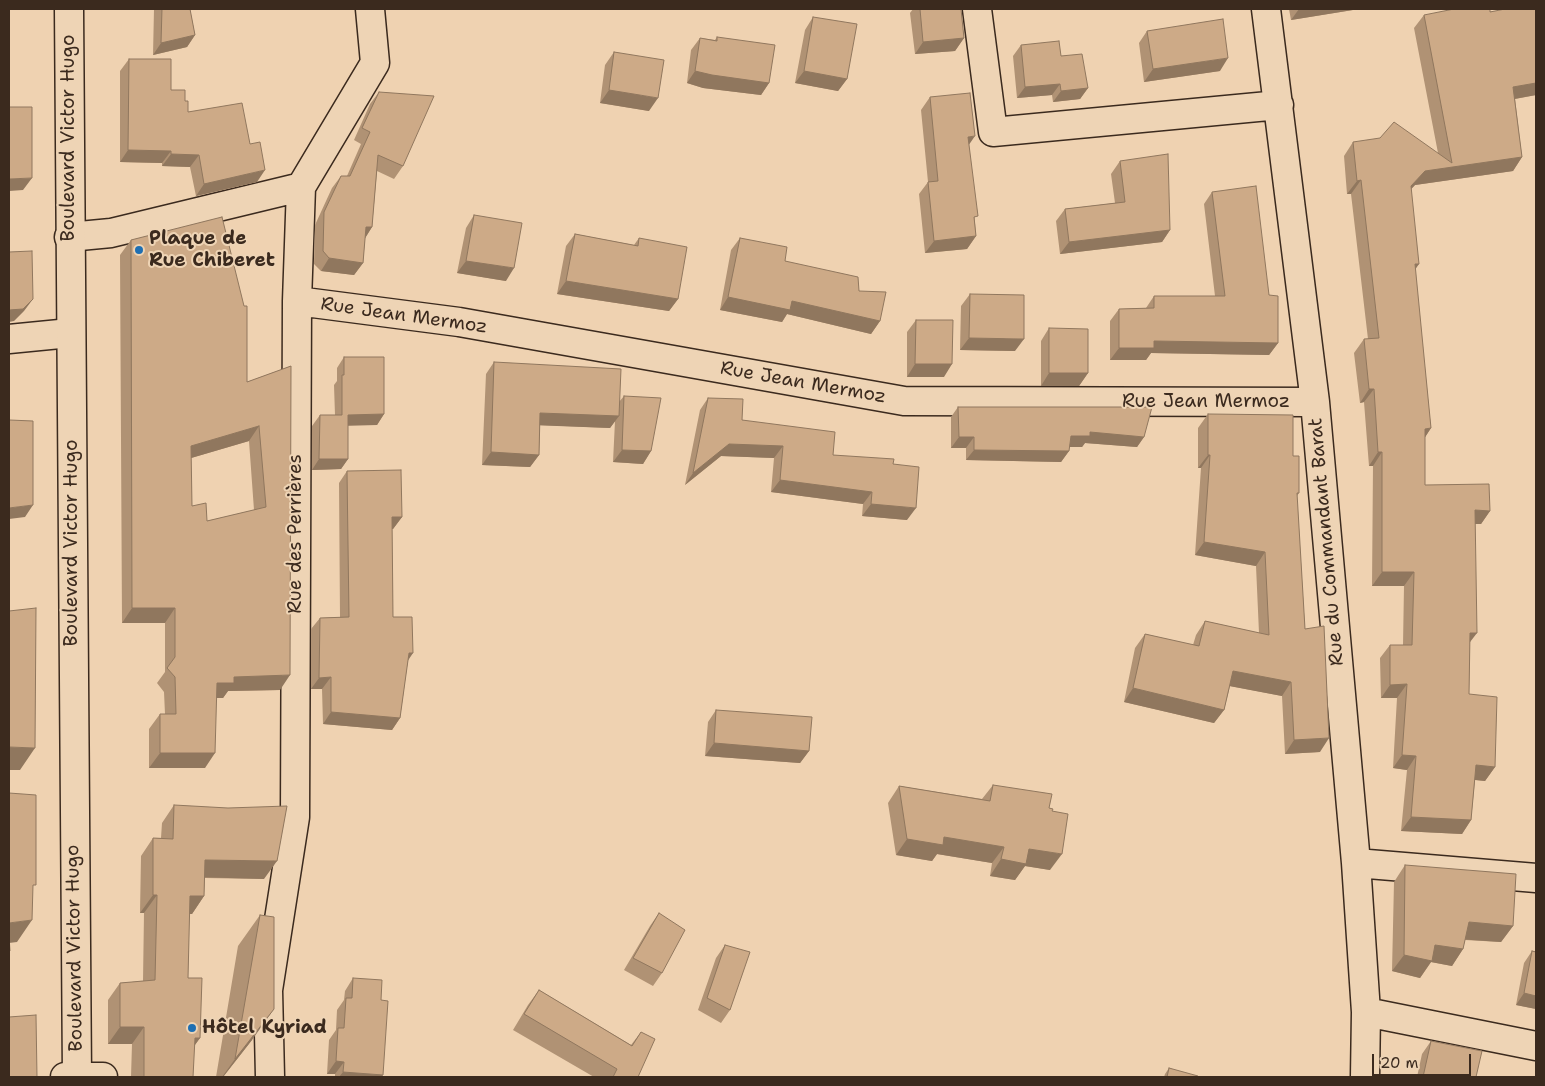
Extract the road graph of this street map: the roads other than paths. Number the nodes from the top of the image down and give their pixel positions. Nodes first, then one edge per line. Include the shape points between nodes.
1 (69, 9) edge
2 (370, 9) edge
3 (977, 9) edge
4 (1266, 9) edge
5 (1279, 105) junction
6 (301, 187) junction
7 (69, 237) junction
8 (296, 301) junction
9 (70, 333) junction
10 (9, 339) edge
11 (1315, 402) junction
12 (1356, 863) junction
13 (1536, 878) edge
14 (1366, 1012) junction
15 (1536, 1046) edge
16 (80, 1077) edge
17 (270, 1077) edge
18 (1365, 1077) edge

1 - 7 street, Boulevard Victor Hugo
2 - 6 street, Rue des Perrières via 375,63
3 - 5 street via 993,132
4 - 5 street, Rue du Commandant Barat
5 - 11 street, Rue du Commandant Barat
6 - 7 street via 111,233
6 - 8 street, Rue des Perrières
7 - 9 street, Boulevard Victor Hugo
8 - 11 street, Rue Jean Mermoz via 459,322 904,401
8 - 17 street, Rue des Perrières via 295,818 268,990
9 - 10 street
9 - 16 street, Boulevard Victor Hugo
11 - 12 street, Rue du Commandant Barat
12 - 13 street
12 - 14 street, Rue du Commandant Barat
14 - 15 street
14 - 18 street, Rue du Commandant Barat

